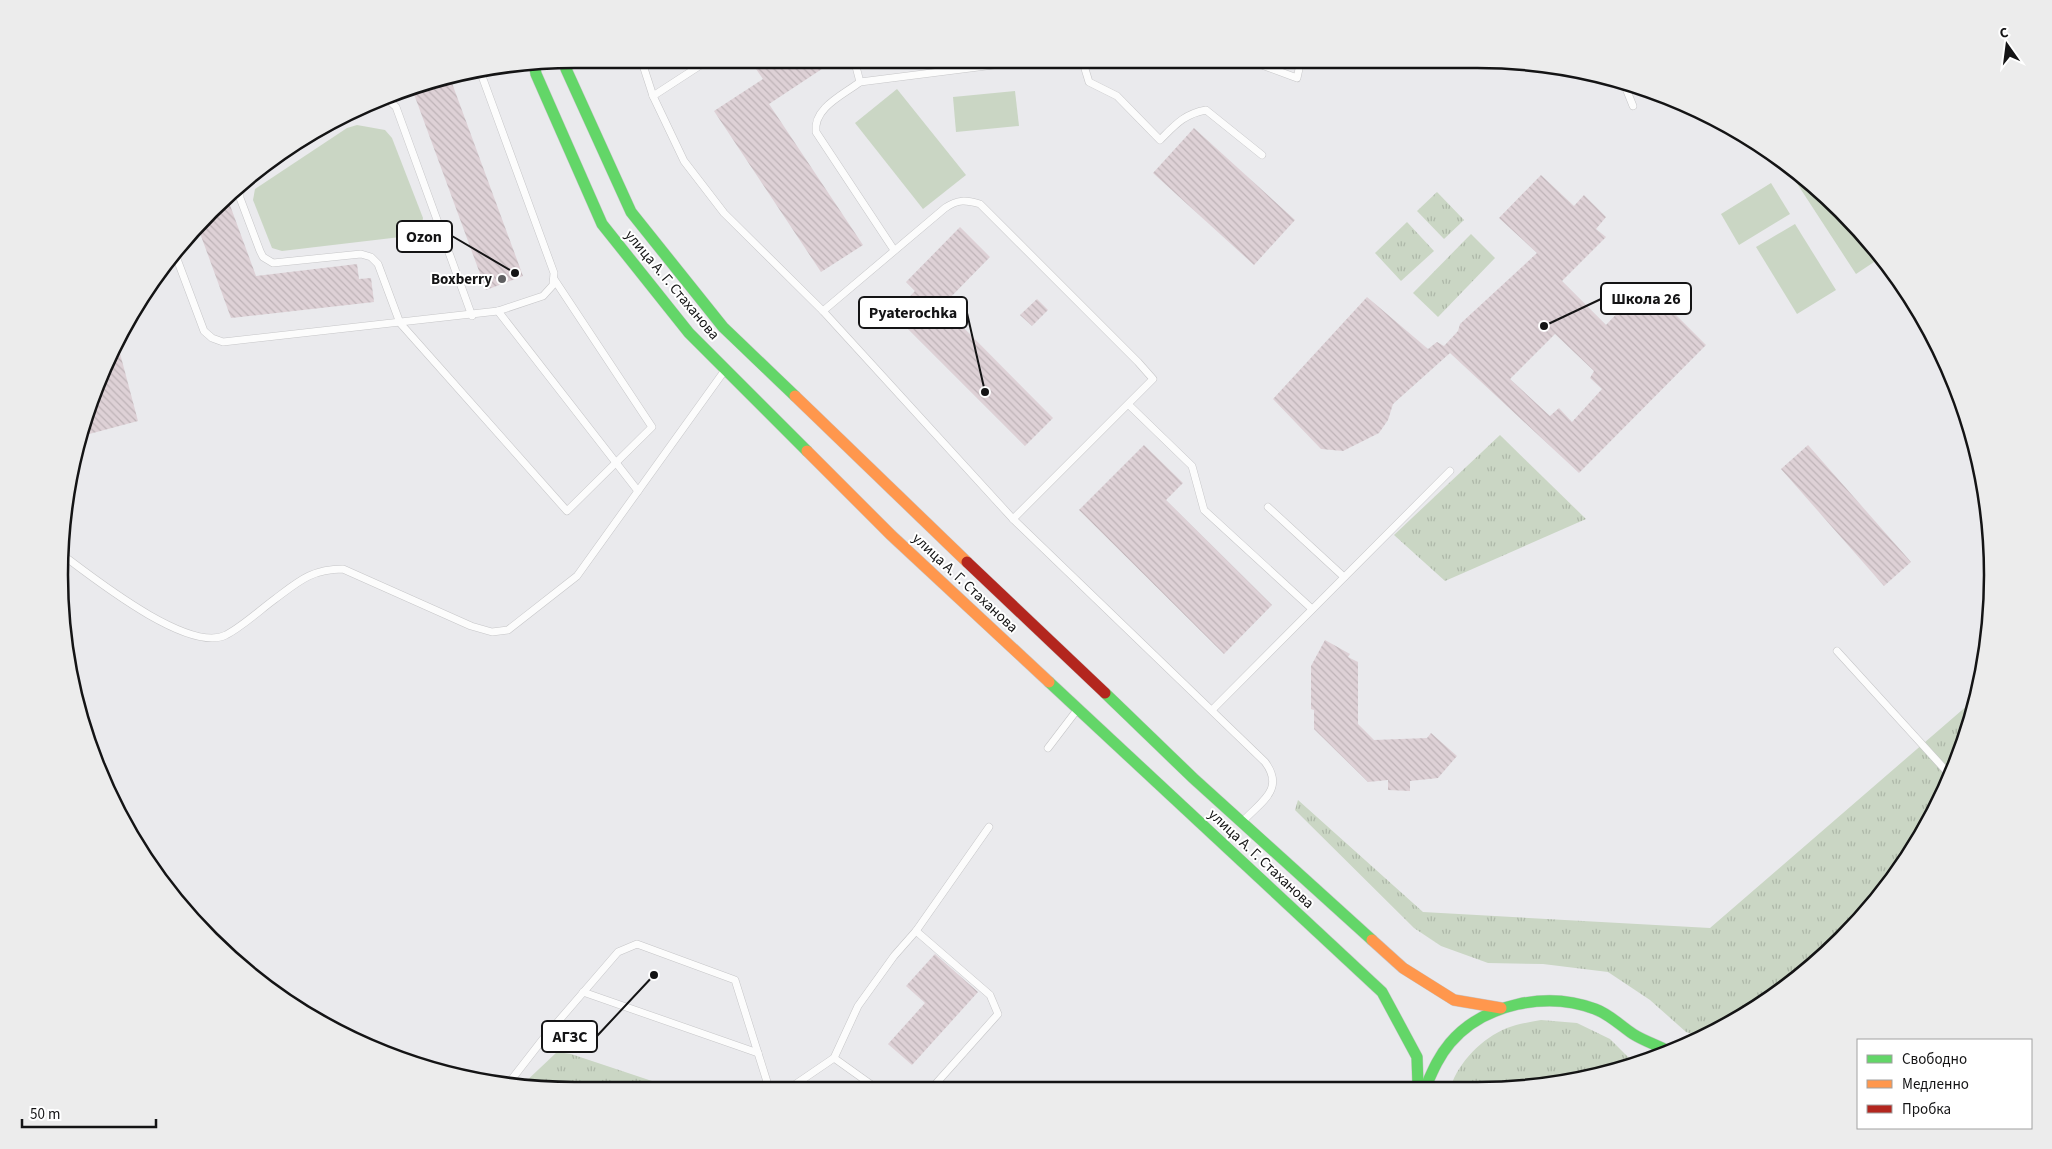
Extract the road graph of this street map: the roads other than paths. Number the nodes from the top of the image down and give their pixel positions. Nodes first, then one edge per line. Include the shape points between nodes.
1 (566, 68) edge
2 (643, 68) edge
3 (696, 68) edge
4 (856, 68) edge
5 (970, 68) edge
6 (1085, 68) edge
7 (1270, 68) edge
8 (1299, 68) edge
9 (535, 70) edge
10 (482, 76) edge
11 (860, 82) junction
12 (1626, 90) edge
13 (653, 96) junction
14 (391, 102) edge
15 (1632, 106) dead end
16 (1262, 155) dead end
17 (240, 193) edge
18 (894, 250) junction
19 (177, 260) edge
20 (554, 280) junction
21 (498, 311) junction
22 (823, 311) junction
23 (472, 316) junction
24 (400, 323) junction
25 (726, 370) junction
26 (1129, 405) junction
27 (616, 464) junction
28 (1450, 471) dead end
29 (638, 491) junction
30 (1268, 507) dead end
31 (1013, 520) junction
32 (68, 559) edge
33 (1344, 577) junction
34 (1312, 609) junction
35 (1837, 651) dead end
36 (1078, 709) junction
37 (1212, 710) junction
38 (1048, 748) dead end
39 (1946, 770) edge
40 (1242, 822) junction
41 (989, 827) dead end
42 (916, 931) junction
43 (584, 992) junction
44 (1501, 1008) junction
45 (1634, 1034) junction
46 (1661, 1047) edge
47 (1648, 1052) edge
48 (758, 1053) junction
49 (834, 1058) junction
50 (513, 1077) edge
51 (767, 1082) edge
52 (799, 1082) edge
53 (868, 1082) edge
54 (937, 1082) edge
55 (1418, 1082) edge
56 (1428, 1082) edge

1 - 40 main road, улица А. Г. Стаханова via 631,212 723,326
2 - 13 lane
3 - 13 lane
4 - 11 lane
5 - 11 lane
6 - 16 lane via 1089,82 1117,96 1160,140 1181,118 1206,110
7 - 8 lane via 1297,78
9 - 25 main road, улица А. Г. Стаханова via 602,224 689,334
10 - 20 lane
11 - 18 lane via 824,109 817,117 816,132
12 - 15 lane
13 - 22 lane via 684,161 724,213
14 - 23 lane via 396,107
17 - 24 lane via 260,251 268,261 281,263 361,254 374,260
18 - 22 lane
18 - 26 lane via 953,203 964,200 980,204 1153,378
19 - 24 lane via 204,331 216,340 232,342
20 - 21 lane via 543,296
20 - 27 lane via 652,427
21 - 23 lane
21 - 27 lane
22 - 31 lane
23 - 24 lane
24 - 27 lane via 567,511
25 - 29 lane
25 - 36 main road, улица А. Г. Стаханова via 891,535
26 - 31 lane
26 - 34 lane via 1192,466 1204,510
27 - 29 lane
28 - 33 lane
29 - 32 lane via 577,576 508,630 492,632 471,626 343,569 324,569 304,577 225,636 203,638 182,632 137,608
30 - 33 lane
31 - 37 lane
33 - 34 lane
34 - 37 lane
35 - 39 lane
36 - 38 lane
36 - 55 main road, улица А. Г. Стаханова via 1382,992 1417,1057
37 - 40 lane via 1273,772 1272,791
40 - 44 main road, улица А. Г. Стаханова via 1403,968 1454,1000
41 - 42 lane
42 - 49 lane via 858,1006
42 - 54 lane via 990,995 998,1014
43 - 48 lane
43 - 48 lane via 618,952 637,944 735,980
43 - 50 lane
44 - 45 main road via 1524,1001 1572,1002 1594,1009
44 - 56 main road via 1471,1025 1446,1049
45 - 46 main road
45 - 47 main road
48 - 51 lane
49 - 52 lane
49 - 53 lane

